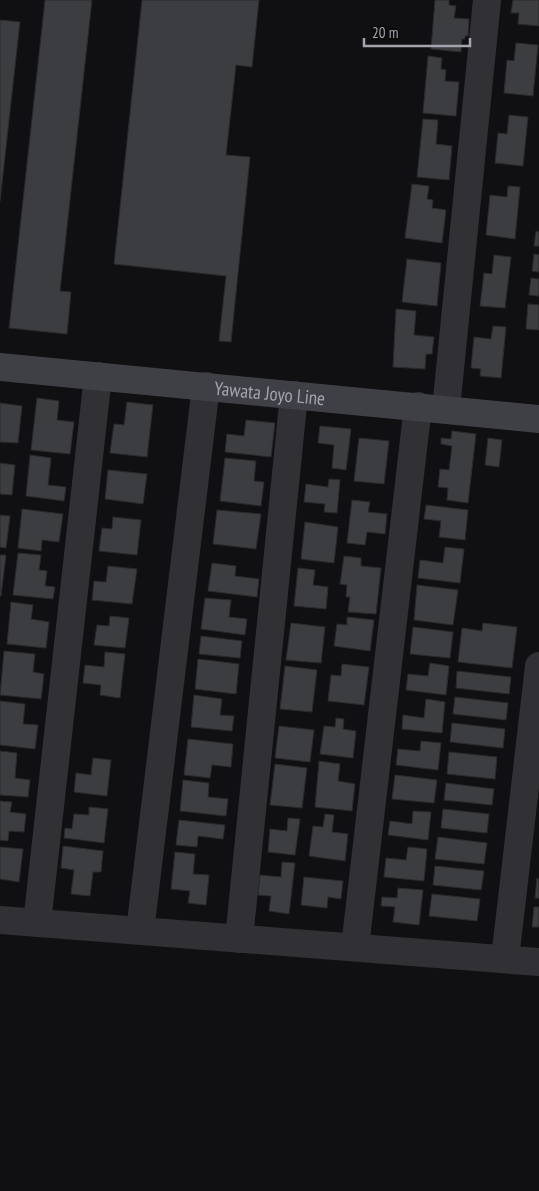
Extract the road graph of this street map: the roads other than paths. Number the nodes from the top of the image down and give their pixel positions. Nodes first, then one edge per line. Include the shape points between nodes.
1 (487, 0) edge
2 (0, 367) edge
3 (98, 376) junction
4 (206, 386) junction
5 (294, 394) junction
6 (418, 406) junction
7 (446, 409) junction
8 (539, 419) edge
9 (539, 666) edge
10 (0, 920) edge
11 (37, 923) junction
12 (140, 931) junction
13 (239, 939) junction
14 (355, 947) junction
15 (505, 959) junction
16 (539, 962) edge

1 - 7 street
2 - 3 main road, Yawata Joyo Line
3 - 4 main road, Yawata Joyo Line
3 - 11 street
4 - 5 main road, Yawata Joyo Line
4 - 12 street
5 - 6 main road, Yawata Joyo Line
5 - 13 street
6 - 7 main road, Yawata Joyo Line
6 - 14 street
7 - 8 main road, Yawata Joyo Line
9 - 15 street
10 - 11 street
11 - 12 street
12 - 13 street
13 - 14 street
14 - 15 street
15 - 16 street

